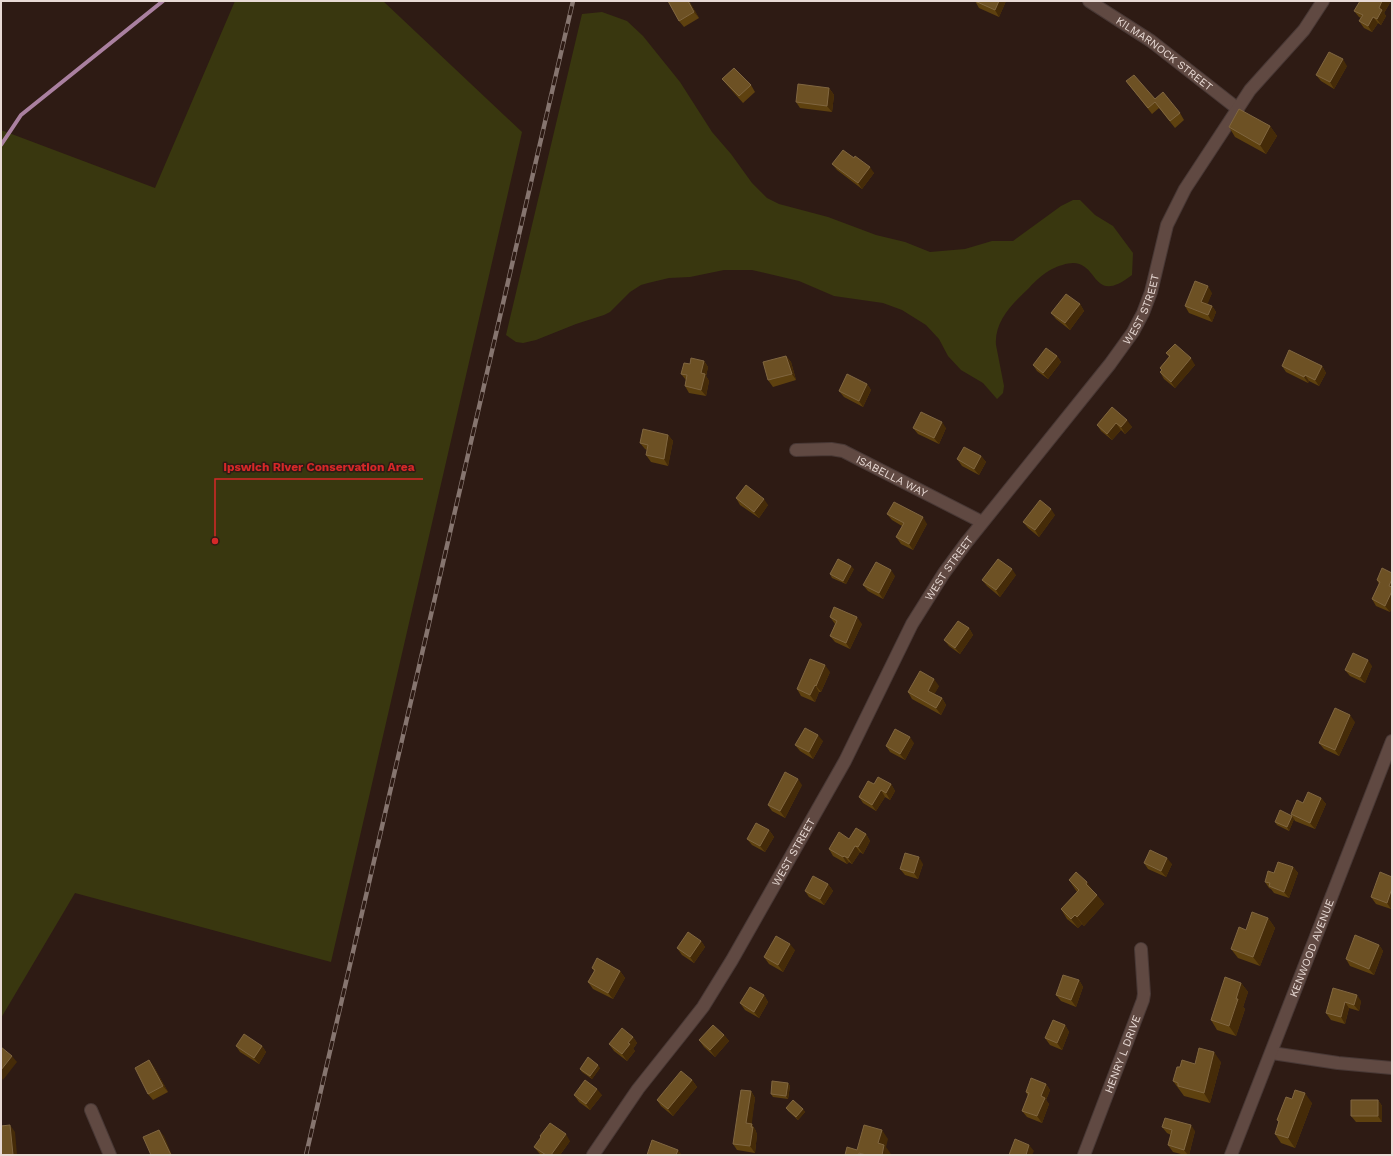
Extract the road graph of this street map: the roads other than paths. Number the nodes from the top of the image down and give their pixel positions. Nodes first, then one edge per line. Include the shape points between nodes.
1 (1089, 1) edge
2 (1323, 1) edge
3 (1238, 109) junction
4 (796, 450) dead end
5 (982, 522) junction
6 (1392, 741) edge
7 (1140, 949) dead end
8 (1272, 1053) junction
9 (1392, 1068) edge
10 (91, 1110) dead end
11 (110, 1155) edge
12 (593, 1155) edge
13 (1084, 1155) edge
14 (1231, 1155) edge

1 - 3 street, KILMARNOCK STREET via 1157,45
2 - 3 street, WEST STREET via 1304,30 1250,90
3 - 5 street, WEST STREET via 1188,184 1171,215 1148,302 1133,332
4 - 5 street, ISABELLA WAY via 843,451
5 - 12 street, WEST STREET via 944,573 912,624 845,761 736,954 681,1036 638,1089
6 - 8 street, KENWOOD AVENUE
7 - 13 street, HENRY L DRIVE via 1143,1000
8 - 9 street
8 - 14 street, KENWOOD AVENUE
10 - 11 street

